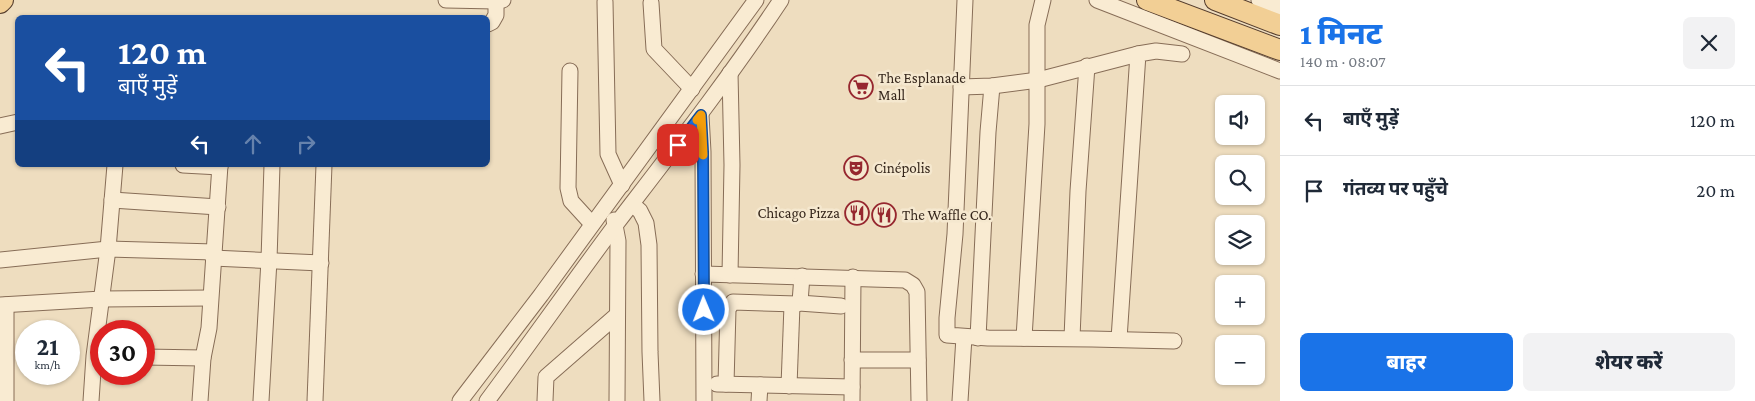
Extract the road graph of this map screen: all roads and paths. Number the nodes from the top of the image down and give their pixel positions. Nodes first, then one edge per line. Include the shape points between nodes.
1 (3, 0) edge
2 (446, 0) edge
3 (756, 0) edge
4 (781, 0) edge
5 (965, 0) edge
6 (1043, 0) edge
7 (1097, 0) edge
8 (1147, 0) edge
9 (1215, 0) edge
10 (1259, 0) edge
11 (499, 1) edge
12 (606, 2) dead end
13 (0, 3) edge
14 (651, 3) dead end
15 (1280, 8) edge
16 (490, 23) edge
17 (1280, 25) edge
18 (1280, 50) edge
19 (1138, 54) junction
20 (1182, 54) dead end
21 (1087, 66) junction
22 (570, 71) dead end
23 (1280, 71) edge
24 (730, 72) junction
25 (1038, 80) junction
26 (992, 86) junction
27 (961, 87) junction
28 (692, 88) junction
29 (701, 115) junction
30 (15, 123) edge
31 (0, 126) edge
32 (116, 167) edge
33 (220, 167) edge
34 (272, 167) edge
35 (324, 167) edge
36 (622, 185) junction
37 (112, 200) junction
38 (632, 204) junction
39 (218, 207) junction
40 (606, 207) junction
41 (592, 224) junction
42 (616, 225) junction
43 (108, 249) junction
44 (213, 255) junction
45 (0, 260) edge
46 (269, 260) junction
47 (321, 263) junction
48 (704, 274) junction
49 (730, 275) junction
50 (802, 276) junction
51 (853, 277) junction
52 (210, 298) junction
53 (102, 300) junction
54 (795, 304) junction
55 (3, 305) edge
56 (840, 306) dead end
57 (618, 315) junction
58 (101, 320) edge
59 (971, 337) junction
60 (1024, 338) junction
61 (1072, 338) junction
62 (1119, 339) junction
63 (1174, 341) dead end
64 (155, 357) edge
65 (203, 358) junction
66 (852, 360) junction
67 (918, 360) junction
68 (705, 384) junction
69 (726, 384) junction
70 (93, 385) edge
71 (760, 385) junction
72 (789, 386) junction
73 (804, 394) edge
74 (852, 394) edge
75 (6, 401) edge
76 (91, 401) edge
77 (200, 401) edge
78 (260, 401) edge
79 (315, 401) edge
80 (460, 401) edge
81 (487, 401) edge
82 (545, 401) edge
83 (617, 401) edge
84 (652, 401) edge
85 (704, 401) edge
86 (759, 401) edge
87 (919, 401) edge
88 (960, 401) edge

1 - 13 main road
2 - 11 street
3 - 28 street
4 - 24 street
5 - 27 street
6 - 25 street via 1037,25
7 - 23 street
8 - 18 main road
9 - 17 main road
10 - 15 street
11 - 16 street via 496,15
12 - 36 street via 608,154
14 - 28 street via 654,49
19 - 20 street via 1156,51
19 - 21 street
19 - 62 street
21 - 25 street
21 - 61 street
22 - 41 street via 568,188 571,201
24 - 29 street
24 - 49 street
25 - 26 street
25 - 60 street
26 - 27 street
26 - 59 street
27 - 59 street via 956,234 947,335
28 - 36 street
29 - 38 street
29 - 48 street
30 - 31 street
32 - 37 street
33 - 39 street
34 - 46 street
35 - 47 street
36 - 40 street
37 - 39 street
37 - 43 street
38 - 42 street
38 - 84 street via 646,223 649,245
39 - 44 street
40 - 41 street
40 - 42 street
41 - 80 street
42 - 57 street
42 - 81 street
43 - 44 street
43 - 45 street
43 - 53 street
44 - 46 street
44 - 52 street
46 - 47 street
46 - 78 street
47 - 79 street
48 - 49 street
48 - 68 street
49 - 50 street
50 - 51 street
50 - 54 street via 800,302
51 - 66 street
51 - 67 street via 905,280 913,284 918,292
52 - 53 street
52 - 65 street
53 - 55 street
53 - 58 street
54 - 56 street
54 - 69 street via 733,302 730,305
54 - 72 street
55 - 75 street
57 - 82 street via 546,377
57 - 83 street
59 - 60 street
59 - 88 street
60 - 61 street
61 - 62 street
62 - 63 street
64 - 65 street
65 - 77 street
66 - 67 street
66 - 74 street
67 - 87 street
68 - 69 street
68 - 85 street
69 - 71 street
70 - 76 street
71 - 72 street
71 - 86 street
72 - 73 street
73 - 74 street

